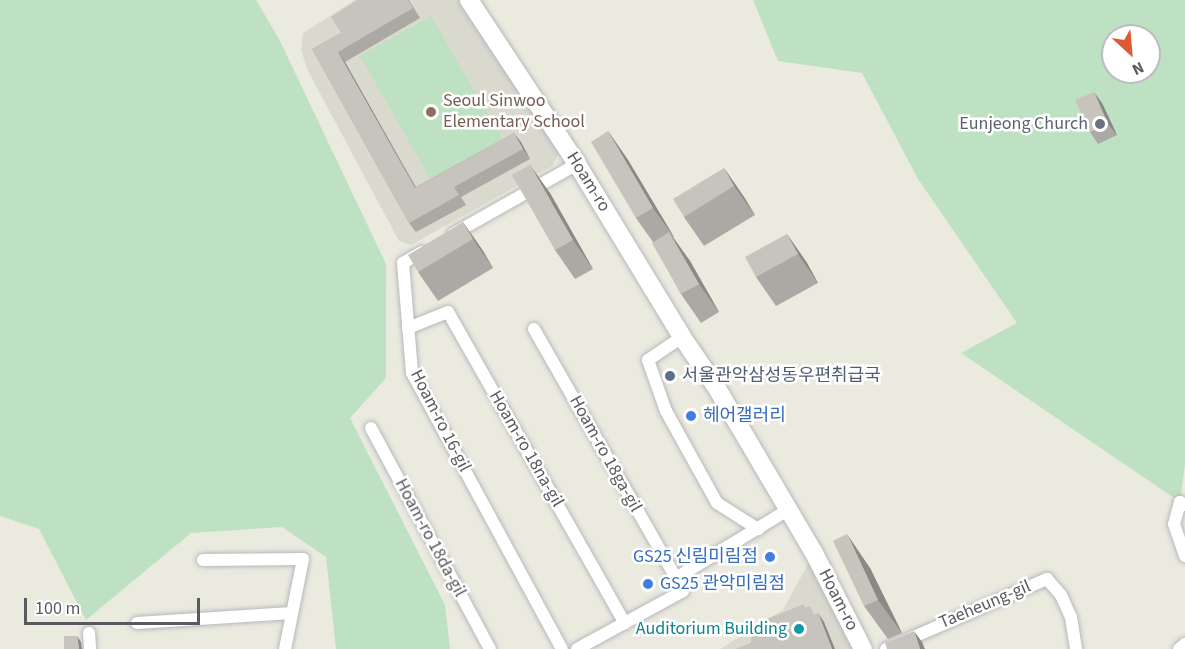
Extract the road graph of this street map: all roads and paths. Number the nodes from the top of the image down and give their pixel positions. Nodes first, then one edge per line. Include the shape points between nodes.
1 (469, 0) edge
2 (480, 0) edge
3 (577, 164) junction
4 (408, 328) junction
5 (534, 329) dead end
6 (682, 337) junction
7 (371, 428) dead end
8 (1183, 504) edge
9 (788, 510) junction
10 (758, 529) junction
11 (1185, 556) edge
12 (203, 560) dead end
13 (676, 578) junction
14 (292, 613) junction
15 (137, 623) dead end
16 (625, 623) junction
17 (89, 633) dead end
18 (1185, 644) edge
19 (90, 649) edge
20 (285, 649) edge
21 (490, 649) edge
22 (562, 649) edge
23 (577, 649) edge
24 (862, 649) edge
25 (868, 649) edge
26 (886, 649) edge
27 (1076, 649) edge
28 (1179, 649) edge

1 - 3 main road, Hoam-ro
2 - 25 main road via 706,354 820,548
3 - 4 street, Hoam-ro 16-gil via 403,262
3 - 6 main road, Hoam-ro
4 - 16 street, Hoam-ro 18na-gil via 448,312
4 - 22 street, Hoam-ro 16-gil via 412,373
5 - 13 street, Hoam-ro 18ga-gil
6 - 9 main road, Hoam-ro via 715,385
6 - 10 street via 648,360 666,411 717,503
7 - 21 street, Hoam-ro 18da-gil
8 - 11 street via 1175,534
9 - 10 street
9 - 24 main road, Hoam-ro
10 - 13 street
12 - 14 street via 303,559
13 - 16 street via 682,591
14 - 15 street
14 - 20 street
16 - 23 street
17 - 19 street
18 - 28 street
26 - 27 street, Taeheung-gil via 1047,579 1071,617

